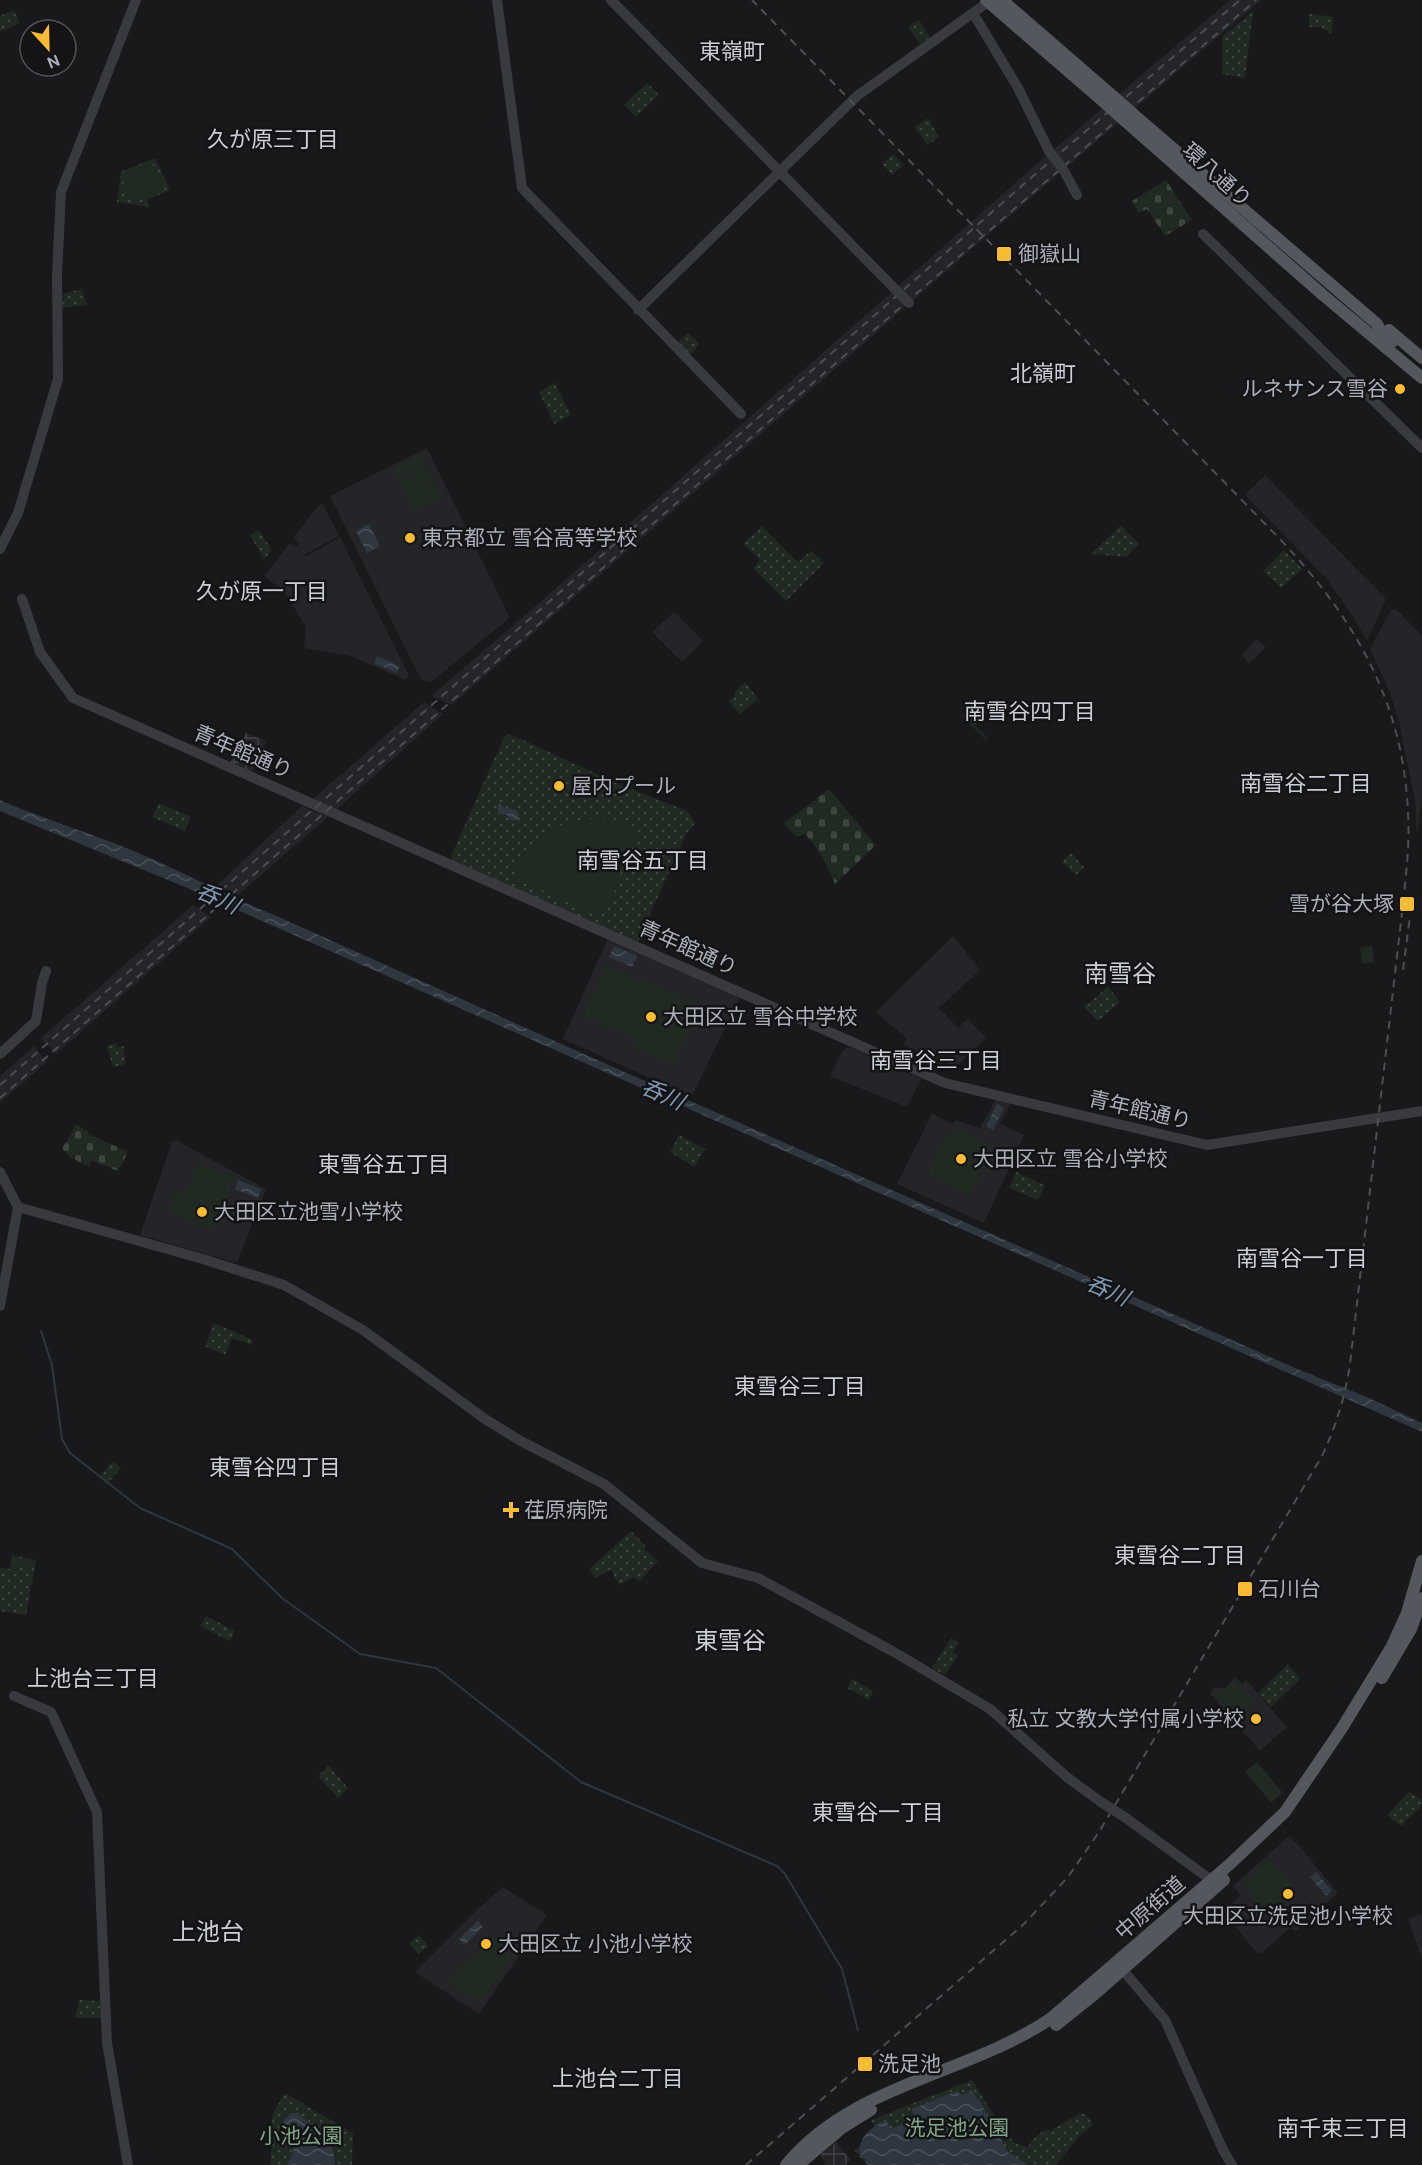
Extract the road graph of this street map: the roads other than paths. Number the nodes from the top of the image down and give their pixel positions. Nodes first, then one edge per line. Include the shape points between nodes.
1 (136, 0) edge
2 (497, 0) edge
3 (611, 0) edge
4 (1002, 0) edge
5 (988, 1) edge
6 (973, 13) junction
7 (1109, 100) junction
8 (1128, 117) junction
9 (779, 171) junction
10 (1077, 195) dead end
11 (1203, 234) dead end
12 (1323, 295) junction
13 (909, 303) dead end
14 (638, 310) junction
15 (1377, 324) junction
16 (1393, 347) junction
17 (1422, 358) edge
18 (1422, 368) edge
19 (1422, 378) edge
20 (1422, 389) edge
21 (741, 414) dead end
22 (1422, 448) edge
23 (0, 549) edge
24 (22, 599) dead end
25 (46, 971) dead end
26 (0, 1054) edge
27 (1422, 1111) edge
28 (0, 1172) edge
29 (18, 1207) junction
30 (0, 1306) edge
31 (1422, 1561) edge
32 (1422, 1598) edge
33 (14, 1696) dead end
34 (1215, 1882) junction
35 (1122, 1969) junction
36 (128, 2165) edge
37 (786, 2165) edge
38 (798, 2165) edge
39 (1232, 2165) edge

1 - 23 street via 61,192 58,379 18,513
2 - 14 street via 522,189
3 - 9 street
4 - 7 main road, 環八通り
5 - 6 street
5 - 7 main road, 環八通り
6 - 9 street via 857,96
6 - 10 street, bridge
7 - 8 main road, 環八通り, bridge
8 - 12 main road, 環八通り
8 - 15 main road, 環八通り
9 - 13 street, bridge
9 - 14 street
11 - 22 street
12 - 16 main road, 環八通り
12 - 20 main road via 1364,339
14 - 21 street
15 - 16 main road, 環八通り
15 - 17 main road
16 - 18 main road, 環八通り
16 - 19 main road, 環八通り
24 - 27 street, 青年館通り via 40,652 73,698 940,1081 1207,1145
25 - 26 street via 36,1021
28 - 29 street
29 - 30 street
29 - 34 street, bridge via 284,1285 363,1330 485,1419 604,1484 702,1563 758,1578 990,1709 1068,1778
31 - 34 main road, 中原街道 via 1407,1613 1392,1646 1296,1799
32 - 34 main road, 中原街道 via 1398,1654 1300,1806 1279,1830
33 - 36 street via 51,1712 98,1812 107,2043
34 - 35 main road, 中原街道
34 - 37 main road, 中原街道 via 1041,2025 850,2112
35 - 38 main road, 中原街道 via 1038,2036 857,2118
35 - 39 street via 1165,2020

